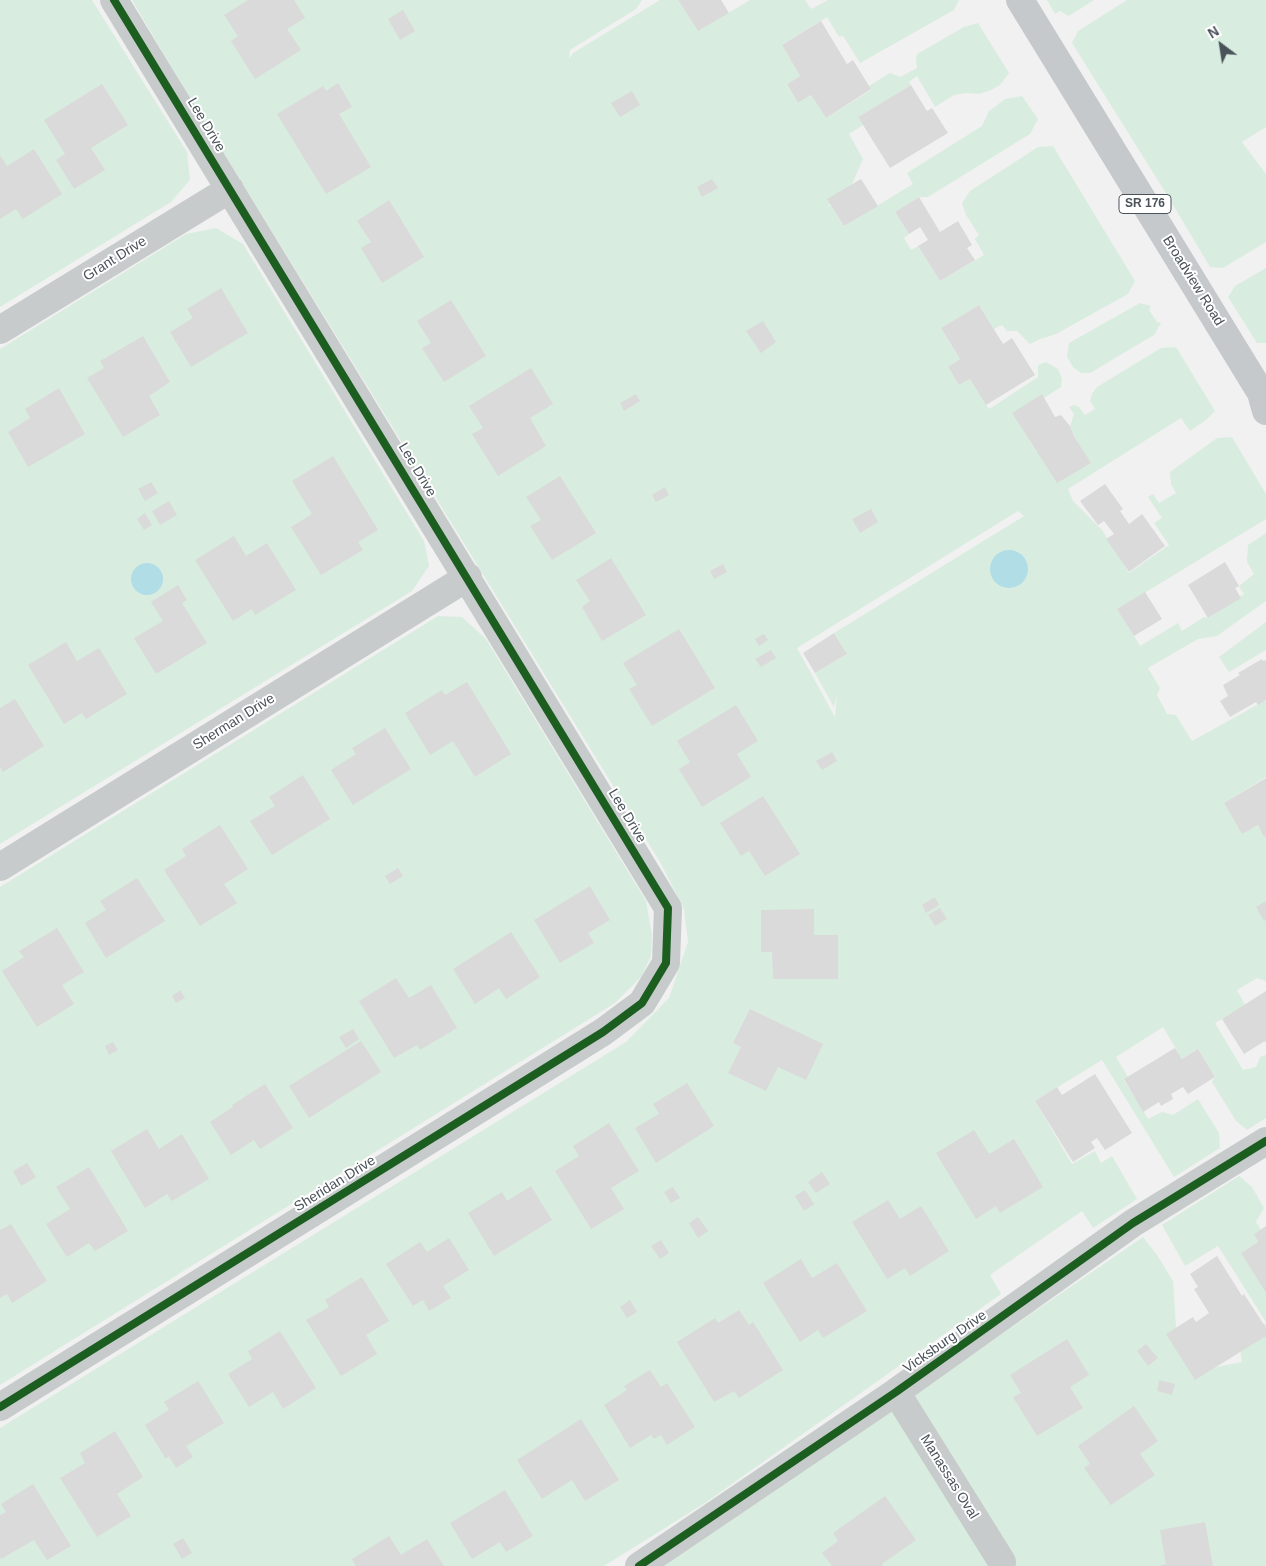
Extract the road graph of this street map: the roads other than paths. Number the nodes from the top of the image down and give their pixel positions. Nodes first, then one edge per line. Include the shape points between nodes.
1 (114, 0) edge
2 (1020, 0) edge
3 (230, 189) junction
4 (0, 330) edge
5 (1266, 411) edge
6 (468, 577) junction
7 (0, 866) edge
8 (666, 963) joint
9 (1266, 1140) edge
10 (896, 1392) junction
11 (0, 1407) edge
12 (1002, 1562) dead end
13 (639, 1566) edge

1 - 3 street, Lee Drive
2 - 5 main road, Broadview Road / SR 176 via 1261,393
3 - 4 street, Grant Drive
3 - 6 street, Lee Drive
6 - 7 street, Sherman Drive
6 - 8 street, Lee Drive via 668,908
8 - 11 street, Sheridan Drive via 642,1003 603,1032
9 - 10 street, Vicksburg Drive via 1133,1223
10 - 12 street, Manassas Oval
10 - 13 street, Vicksburg Drive

